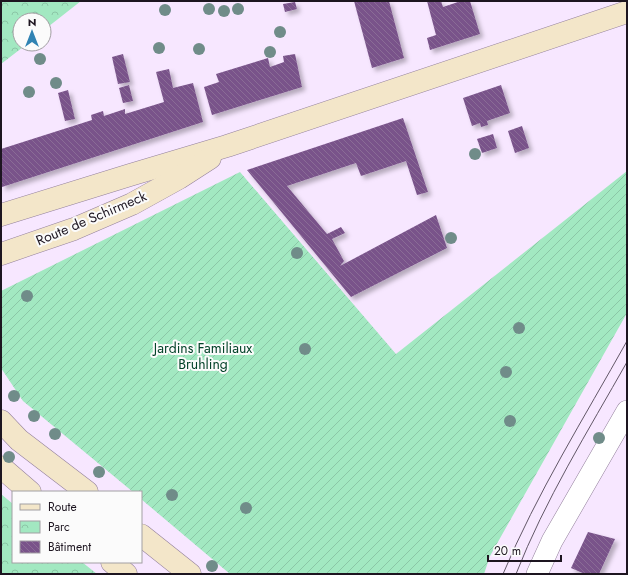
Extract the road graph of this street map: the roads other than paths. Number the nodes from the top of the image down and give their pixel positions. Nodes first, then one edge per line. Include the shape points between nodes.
1 (627, 12) edge
2 (227, 146) junction
3 (1, 216) edge
4 (6, 255) edge
5 (627, 411) edge
6 (1, 421) edge
7 (1, 467) edge
8 (29, 491) edge
9 (86, 491) edge
10 (142, 536) edge
11 (113, 563) edge
12 (126, 574) edge
13 (190, 574) edge
14 (537, 574) edge

1 - 2 main road
2 - 3 main road, Route de Schirmeck
2 - 4 main road, Route de Schirmeck via 179,178 132,204
5 - 14 street via 552,541
6 - 9 main road via 19,440
7 - 8 main road
10 - 13 main road
11 - 12 main road

